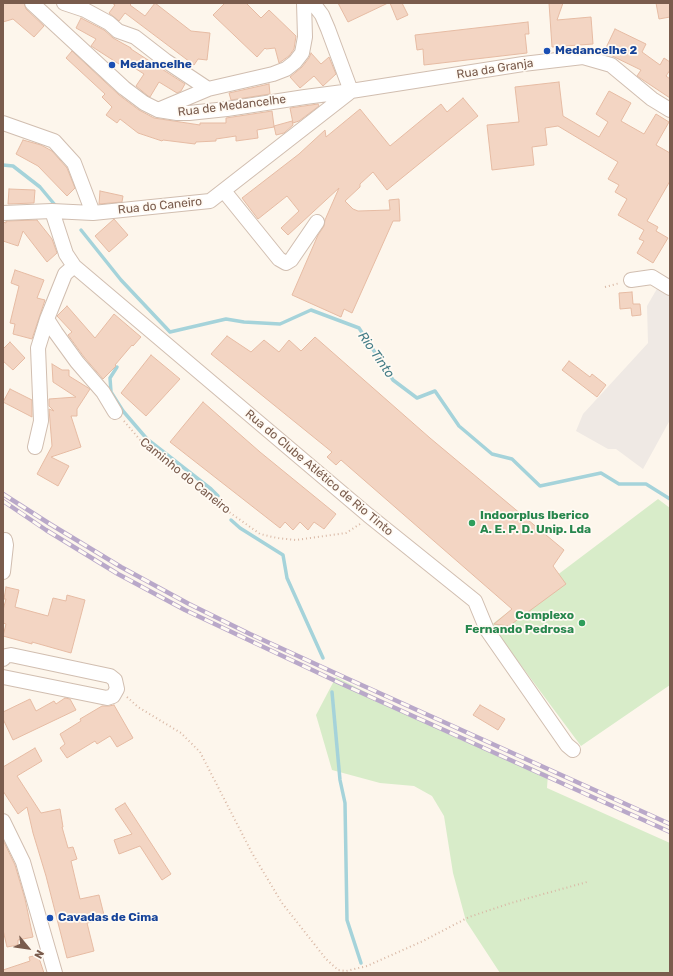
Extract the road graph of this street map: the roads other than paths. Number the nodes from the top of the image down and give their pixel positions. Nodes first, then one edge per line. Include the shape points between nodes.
1 (36, 3) edge
2 (64, 3) edge
3 (304, 3) edge
4 (312, 3) edge
5 (208, 89) junction
6 (351, 92) junction
7 (158, 110) junction
8 (670, 110) edge
9 (3, 123) edge
10 (224, 191) junction
11 (52, 211) junction
12 (3, 213) edge
13 (92, 213) junction
14 (317, 222) dead end
15 (74, 266) junction
16 (631, 280) dead end
17 (670, 288) edge
18 (47, 319) junction
19 (115, 412) road end
20 (35, 447) dead end
21 (6, 540) dead end
22 (3, 572) edge
23 (3, 659) edge
24 (3, 676) edge
25 (573, 750) dead end
26 (3, 821) edge
27 (56, 973) edge

1 - 7 street, Rua de Medancelhe via 124,88
2 - 5 street via 85,10 118,31 135,37
3 - 5 street via 305,37 302,53 295,62 273,74
4 - 6 street via 328,28
5 - 7 street
6 - 7 street, Rua de Medancelhe via 189,113
6 - 8 street, Rua da Granja via 523,64 583,57 612,65 652,99
6 - 10 street, Rua do Caneiro
9 - 13 street via 54,141 74,163
10 - 13 street, Rua do Caneiro via 210,201
10 - 14 street via 279,259 286,263 291,260
11 - 12 street, Rua do Caneiro
11 - 13 street, Rua do Caneiro
11 - 15 street, Rua do Clube Atlético de Rio Tinto via 66,254
15 - 18 street via 65,274
15 - 25 street, Rua do Clube Atlético de Rio Tinto via 368,515 475,601 487,630 567,746
16 - 17 street via 652,277
18 - 19 street via 77,362 103,392
18 - 20 street via 38,348 41,420
21 - 22 street
23 - 24 street via 11,655 110,676 115,680 117,688 112,696 107,698
26 - 27 street via 23,862

